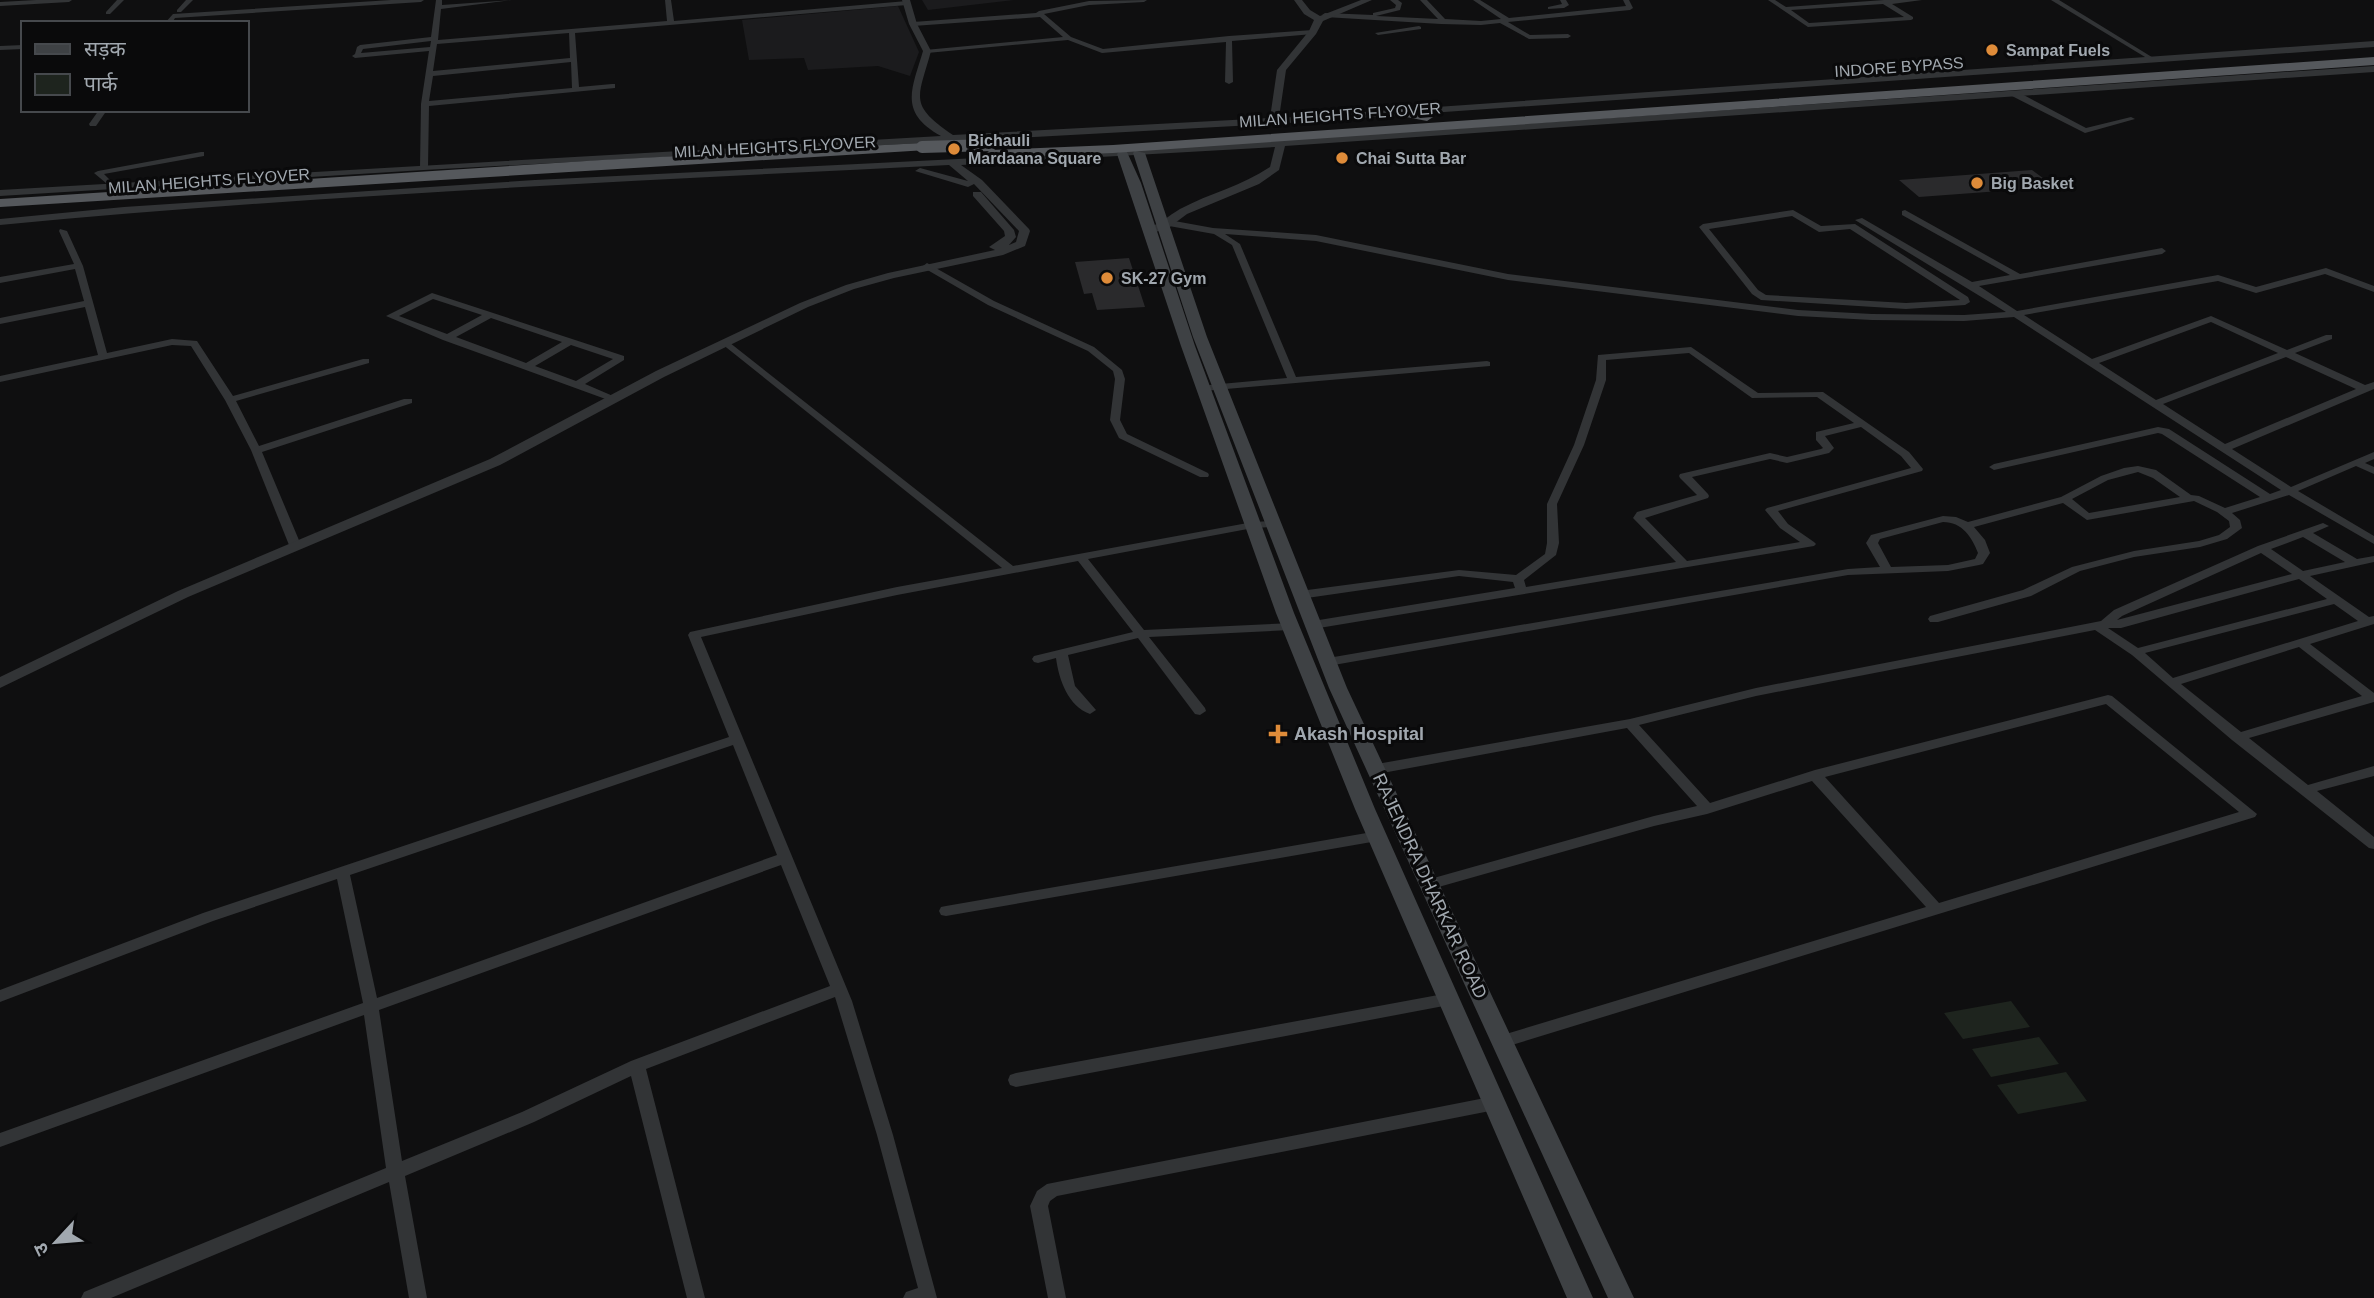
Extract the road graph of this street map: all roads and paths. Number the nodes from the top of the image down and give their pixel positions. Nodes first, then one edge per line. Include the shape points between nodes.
1 (69, 0) edge
2 (121, 0) edge
3 (190, 0) edge
4 (422, 0) edge
5 (509, 0) edge
6 (668, 0) edge
7 (1144, 0) edge
8 (1298, 0) edge
9 (1368, 0) edge
10 (1393, 0) edge
11 (1423, 0) edge
12 (1476, 0) edge
13 (1563, 0) edge
14 (1626, 0) edge
15 (1771, 0) edge
16 (1919, 0) edge
17 (2053, 0) edge
18 (906, 1) edge
19 (1884, 2) junction
20 (439, 3) edge
21 (0, 4) edge
22 (1784, 9) junction
23 (178, 11) dead end
24 (108, 13) dead end
25 (1041, 15) junction
26 (1322, 17) junction
27 (1358, 17) junction
28 (1501, 18) junction
29 (169, 21) edge
30 (1420, 21) junction
31 (1441, 22) junction
32 (671, 23) junction
33 (914, 24) junction
34 (572, 31) junction
35 (1313, 32) junction
36 (1378, 33) dead end
37 (1568, 36) dead end
38 (1069, 38) junction
39 (1229, 38) junction
40 (434, 44) junction
41 (2374, 44) edge
42 (21, 47) edge
43 (0, 48) edge
44 (928, 51) junction
45 (2374, 52) edge
46 (357, 55) dead end
47 (2152, 59) junction
48 (574, 60) junction
49 (2374, 61) edge
50 (2374, 69) edge
51 (428, 74) junction
52 (1229, 82) dead end
53 (612, 86) dead end
54 (576, 89) junction
55 (2015, 94) junction
56 (425, 104) junction
57 (102, 112) edge
58 (1401, 112) junction
59 (2132, 119) dead end
60 (1275, 121) junction
61 (1480, 123) joint
62 (93, 124) dead end
63 (1427, 126) junction
64 (1307, 130) junction
65 (933, 134) junction
66 (952, 138) junction
67 (1282, 143) junction
68 (1139, 153) junction
69 (201, 154) dead end
70 (1123, 154) junction
71 (956, 164) junction
72 (888, 166) junction
73 (424, 167) junction
74 (264, 181) junction
75 (968, 181) junction
76 (112, 186) junction
77 (0, 193) edge
78 (0, 203) edge
79 (149, 206) junction
80 (0, 212) edge
81 (1905, 213) dead end
82 (1859, 220) dead end
83 (0, 222) edge
84 (1161, 227) junction
85 (63, 231) dead end
86 (1213, 231) junction
87 (2162, 251) dead end
88 (79, 266) junction
89 (927, 267) junction
90 (2018, 276) junction
91 (0, 280) edge
92 (1971, 285) junction
93 (2374, 289) edge
94 (89, 303) junction
95 (1833, 303) junction
96 (1894, 306) junction
97 (2013, 314) junction
98 (490, 315) junction
99 (1829, 315) junction
100 (1845, 316) junction
101 (1904, 317) junction
102 (0, 321) edge
103 (2329, 337) dead end
104 (446, 338) junction
105 (570, 341) junction
106 (725, 342) junction
107 (700, 349) junction
108 (2285, 352) junction
109 (103, 357) junction
110 (366, 361) dead end
111 (2090, 363) junction
112 (1487, 364) dead end
113 (526, 367) junction
114 (0, 379) edge
115 (1292, 379) junction
116 (577, 385) junction
117 (1211, 387) junction
118 (2370, 387) edge
119 (608, 397) junction
120 (230, 400) junction
121 (408, 401) dead end
122 (2154, 404) junction
123 (1863, 424) junction
124 (2223, 449) junction
125 (256, 450) junction
126 (2374, 455) edge
127 (2356, 462) junction
128 (1994, 467) dead end
129 (2374, 471) edge
130 (1203, 475) dead end
131 (2290, 491) junction
132 (2188, 498) junction
133 (2269, 498) junction
134 (2065, 499) junction
135 (2223, 512) junction
136 (1273, 524) junction
137 (1253, 525) junction
138 (1967, 526) junction
139 (2323, 526) dead end
140 (2305, 533) junction
141 (293, 540) junction
142 (2374, 541) edge
143 (2262, 548) junction
144 (1081, 557) junction
145 (2374, 559) edge
146 (2355, 563) junction
147 (1685, 565) junction
148 (1010, 569) junction
149 (1886, 569) junction
150 (2301, 575) junction
151 (1520, 585) junction
152 (1300, 594) junction
153 (2335, 600) junction
154 (1934, 619) dead end
155 (2371, 621) edge
156 (1313, 625) junction
157 (2101, 625) junction
158 (1290, 626) junction
159 (1140, 634) junction
160 (2303, 644) junction
161 (2136, 652) junction
162 (1062, 654) junction
163 (1038, 659) dead end
164 (1328, 662) junction
165 (0, 672) edge
166 (0, 683) edge
167 (2171, 683) junction
168 (1338, 688) junction
169 (1317, 692) junction
170 (2373, 697) edge
171 (1090, 710) dead end
172 (1200, 711) dead end
173 (1630, 723) junction
174 (2237, 737) junction
175 (737, 739) junction
176 (1377, 769) junction
177 (2374, 771) edge
178 (1815, 775) junction
179 (2305, 790) junction
180 (1707, 809) junction
181 (1378, 835) junction
182 (2374, 844) edge
183 (785, 858) junction
184 (342, 871) junction
185 (1428, 885) junction
186 (1937, 910) junction
187 (947, 911) dead end
188 (839, 989) junction
189 (0, 996) edge
190 (1449, 999) junction
191 (371, 1007) junction
192 (1502, 1042) junction
193 (637, 1066) junction
194 (1016, 1080) dead end
195 (1495, 1103) junction
196 (0, 1140) edge
197 (395, 1170) junction
198 (923, 1296) edge
199 (90, 1298) edge
200 (418, 1298) edge
201 (696, 1298) edge
202 (1057, 1298) edge
203 (1580, 1298) edge
204 (1621, 1298) edge

1 - 21 street
2 - 24 street
3 - 23 street
4 - 29 street via 173,16
5 - 20 street
6 - 32 street
7 - 25 street via 1089,3 1039,12
8 - 26 street via 1307,12
9 - 26 street
10 - 27 street via 1400,4 1398,9
11 - 31 street
12 - 28 street
13 - 28 street via 1564,6
14 - 28 street via 1630,8
15 - 22 street
16 - 19 street
17 - 47 street
18 - 32 street
18 - 33 street
19 - 22 street
19 - 22 street via 1911,18 1808,25
20 - 40 street
25 - 33 street
25 - 38 street
26 - 27 street
26 - 35 street
27 - 30 street
28 - 31 street
28 - 37 street via 1529,37
30 - 31 street
30 - 36 street via 1421,27
32 - 34 street
33 - 44 street
34 - 40 street
34 - 48 street
35 - 39 street
35 - 60 street via 1282,70
38 - 39 street via 1102,51
38 - 44 street
39 - 52 street
40 - 46 street
40 - 51 street
41 - 47 street
42 - 43 street
44 - 65 street via 914,95
45 - 63 highway, INDORE BYPASS
47 - 58 street
48 - 51 street
48 - 54 street
49 - 61 highway, INDORE BYPASS
50 - 55 street
51 - 56 street
53 - 54 street
54 - 56 street
55 - 59 street via 2085,131
55 - 63 street
56 - 73 street
57 - 62 street
58 - 60 street
58 - 63 highway
60 - 66 street
61 - 63 highway, MILAN HEIGHTS FLYOVER
63 - 64 highway, MILAN HEIGHTS FLYOVER
63 - 67 street
64 - 74 highway, MILAN HEIGHTS FLYOVER, bridge
64 - 79 highway, MILAN HEIGHTS FLYOVER via 1113,149 690,169
65 - 66 street
65 - 71 street via 943,159
65 - 73 street
66 - 71 street via 961,159
67 - 68 street
67 - 84 street via 1275,168 1255,182 1183,212
68 - 70 street
68 - 84 main road, RAJENDRA DHARKAR ROAD
69 - 76 street via 98,173
70 - 71 street
70 - 84 main road, RAJENDRA DHARKAR ROAD
71 - 72 street
71 - 75 street
72 - 75 street
72 - 79 street
73 - 74 street
74 - 76 street
74 - 78 highway
75 - 89 street via 978,182 1013,216 1024,230 1021,244
75 - 107 street via 1009,230 1012,237 1003,245 833,284 772,308
76 - 77 street
79 - 80 highway, MILAN HEIGHTS FLYOVER
79 - 83 street
81 - 90 street
82 - 92 street
84 - 86 street
84 - 117 main road, RAJENDRA DHARKAR ROAD
85 - 88 street
86 - 99 street via 1317,238 1507,277
86 - 115 street via 1236,244
87 - 90 street
88 - 91 street
88 - 94 street
89 - 106 street via 850,287
89 - 130 street via 991,303 1091,349 1117,370 1115,420 1124,436
90 - 92 street
92 - 97 street
93 - 97 street via 2326,271 2256,290 2218,278
94 - 102 street
94 - 109 street
95 - 96 street
95 - 96 street via 1759,296 1703,226 1793,213 1820,230 1850,225 1966,301
95 - 99 street via 1827,307
95 - 100 street
96 - 101 street
97 - 101 street
97 - 111 street
98 - 104 street
98 - 104 street via 432,296 391,316
98 - 105 street
99 - 100 street
100 - 101 street
103 - 108 street
104 - 113 street
105 - 113 street
105 - 116 street via 621,358
106 - 107 street
106 - 148 street
107 - 119 street
108 - 111 street via 2211,319
108 - 118 street
108 - 122 street
109 - 114 street
109 - 120 street via 172,342 194,343
110 - 120 street
111 - 122 street
112 - 115 street
113 - 116 street
115 - 117 street
116 - 119 street
117 - 136 main road, RAJENDRA DHARKAR ROAD
117 - 137 main road, RAJENDRA DHARKAR ROAD
118 - 124 street
119 - 141 street via 495,462
120 - 125 street
121 - 125 street
122 - 124 street
123 - 147 street via 1820,434 1829,448 1825,451 1787,460 1770,456 1684,476 1704,496 1639,518
123 - 147 street via 1905,454 1917,469 1771,510 1784,526 1810,544
123 - 151 street via 1819,394 1756,396 1691,350 1601,356 1601,380 1552,504 1550,555
124 - 131 street
125 - 141 street
126 - 127 street
127 - 129 street
127 - 131 street
128 - 133 street via 2158,429
131 - 133 street
131 - 142 street
132 - 134 street via 2087,517
132 - 134 street via 2146,470 2126,471 2092,483
132 - 135 street via 2203,500
133 - 135 street
134 - 138 street
135 - 154 street via 2236,528 2223,537 2076,569 2027,593
136 - 137 street
136 - 152 main road, RAJENDRA DHARKAR ROAD
137 - 144 street
137 - 158 main road, RAJENDRA DHARKAR ROAD
138 - 149 street via 1943,519 1875,537 1872,543
138 - 149 street via 1984,553 1979,562 1948,568
139 - 140 street
140 - 143 street
140 - 146 street
141 - 165 street
141 - 166 street
143 - 150 street
143 - 157 street
144 - 148 street
144 - 159 street
145 - 146 street
146 - 150 street
147 - 151 street
148 - 175 street via 694,635
149 - 164 street
150 - 153 street
150 - 157 street via 2121,624
151 - 152 street via 1459,573
151 - 156 street
152 - 156 main road, RAJENDRA DHARKAR ROAD
153 - 155 street
153 - 161 street
155 - 160 street
156 - 164 main road, RAJENDRA DHARKAR ROAD
157 - 161 street
157 - 173 street via 1756,692
158 - 159 street
158 - 169 main road, RAJENDRA DHARKAR ROAD
159 - 162 street
159 - 172 street
160 - 167 street
160 - 170 street
161 - 167 street
162 - 163 street
162 - 171 street via 1067,687
164 - 168 main road, RAJENDRA DHARKAR ROAD
167 - 174 street
168 - 169 street
168 - 176 main road, RAJENDRA DHARKAR ROAD
169 - 181 main road, RAJENDRA DHARKAR ROAD
170 - 174 street
173 - 176 street
173 - 180 street
174 - 179 street
175 - 183 street
175 - 184 street
176 - 185 main road, RAJENDRA DHARKAR ROAD
177 - 179 street
178 - 180 street
178 - 186 street
178 - 186 street via 2108,699 2250,814
179 - 182 street
180 - 185 street
181 - 187 street
181 - 190 main road, RAJENDRA DHARKAR ROAD
183 - 188 street
183 - 191 street
184 - 189 street
184 - 191 street
185 - 192 main road, RAJENDRA DHARKAR ROAD
186 - 192 street
188 - 193 street
188 - 198 street via 885,1135
190 - 194 street
190 - 195 main road, RAJENDRA DHARKAR ROAD
191 - 196 street
191 - 197 street
192 - 204 main road, RAJENDRA DHARKAR ROAD
193 - 197 street
193 - 201 street
195 - 202 street via 1054,1189 1042,1196 1039,1206
195 - 203 main road, RAJENDRA DHARKAR ROAD
197 - 199 street
197 - 200 street

